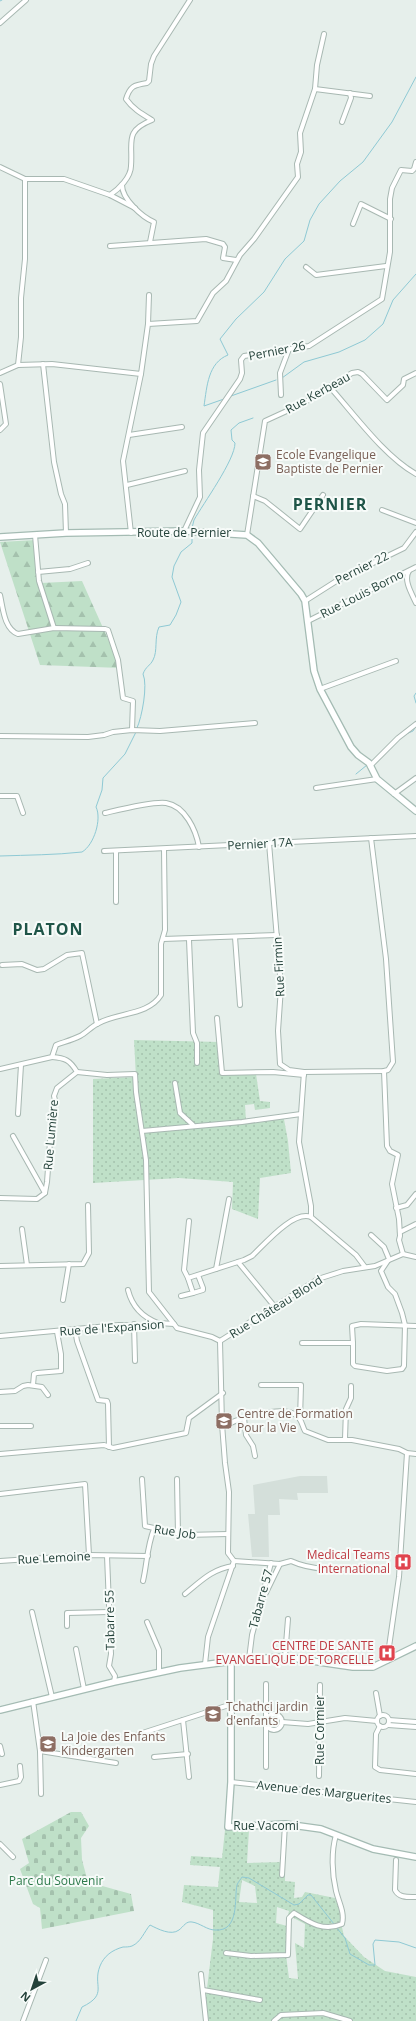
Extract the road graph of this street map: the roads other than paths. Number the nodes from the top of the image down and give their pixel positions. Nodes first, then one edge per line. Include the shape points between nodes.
1 (26, 0) edge
2 (190, 0) edge
3 (0, 23) edge
4 (324, 34) dead end
5 (315, 88) junction
6 (350, 93) junction
7 (370, 96) dead end
8 (342, 122) dead end
9 (416, 162) edge
10 (0, 167) edge
11 (25, 179) junction
12 (122, 185) junction
13 (110, 195) junction
14 (136, 208) junction
15 (390, 219) junction
16 (353, 224) dead end
17 (150, 242) junction
18 (110, 246) dead end
19 (236, 260) junction
20 (386, 266) junction
21 (306, 267) dead end
22 (150, 296) dead end
23 (148, 324) junction
24 (289, 349) junction
25 (43, 364) junction
26 (18, 365) junction
27 (0, 373) edge
28 (416, 373) edge
29 (141, 374) junction
30 (0, 384) edge
31 (329, 386) junction
32 (281, 395) dead end
33 (182, 427) dead end
34 (0, 430) edge
35 (129, 435) junction
36 (184, 471) dead end
37 (416, 474) edge
38 (127, 486) junction
39 (323, 494) dead end
40 (253, 496) junction
41 (382, 510) dead end
42 (416, 523) edge
43 (184, 531) junction
44 (416, 532) edge
45 (66, 533) junction
46 (132, 533) junction
47 (34, 535) junction
48 (247, 535) junction
49 (0, 537) edge
50 (88, 563) dead end
51 (416, 567) edge
52 (409, 570) junction
53 (38, 572) junction
54 (0, 595) edge
55 (305, 601) junction
56 (416, 603) edge
57 (308, 621) junction
58 (54, 628) junction
59 (396, 661) dead end
60 (320, 689) junction
61 (255, 723) dead end
62 (416, 724) edge
63 (132, 730) junction
64 (0, 736) edge
65 (370, 766) junction
66 (416, 778) edge
67 (377, 779) junction
68 (316, 788) dead end
69 (394, 794) junction
70 (0, 796) edge
71 (416, 811) edge
72 (23, 813) dead end
73 (105, 813) dead end
74 (416, 836) edge
75 (371, 838) junction
76 (269, 843) junction
77 (199, 847) junction
78 (164, 849) junction
79 (104, 851) dead end
80 (116, 851) junction
81 (116, 902) dead end
82 (277, 935) junction
83 (236, 937) junction
84 (163, 939) junction
85 (189, 940) junction
86 (2, 965) dead end
87 (240, 1005) dead end
88 (217, 1018) dead end
89 (97, 1024) junction
90 (52, 1057) junction
91 (197, 1064) dead end
92 (21, 1065) junction
93 (0, 1069) edge
94 (384, 1070) junction
95 (77, 1072) junction
96 (304, 1073) junction
97 (175, 1083) dead end
98 (18, 1114) dead end
99 (301, 1114) junction
100 (193, 1125) junction
101 (142, 1131) junction
102 (13, 1136) dead end
103 (45, 1193) junction
104 (416, 1194) edge
105 (0, 1198) edge
106 (229, 1199) dead end
107 (88, 1205) dead end
108 (396, 1208) junction
109 (311, 1218) junction
110 (189, 1221) dead end
111 (416, 1224) edge
112 (22, 1229) dead end
113 (400, 1232) junction
114 (371, 1235) dead end
115 (403, 1254) junction
116 (416, 1257) edge
117 (389, 1259) junction
118 (238, 1262) junction
119 (69, 1264) junction
120 (27, 1265) junction
121 (0, 1266) edge
122 (365, 1267) junction
123 (216, 1269) junction
124 (198, 1275) junction
125 (188, 1278) junction
126 (128, 1290) dead end
127 (193, 1293) junction
128 (181, 1296) dead end
129 (63, 1300) dead end
130 (275, 1307) junction
131 (134, 1324) junction
132 (158, 1324) junction
133 (174, 1324) junction
134 (405, 1325) junction
135 (416, 1326) edge
136 (75, 1329) junction
137 (57, 1332) junction
138 (0, 1336) edge
139 (220, 1341) junction
140 (302, 1343) dead end
141 (353, 1343) junction
142 (135, 1361) dead end
143 (33, 1385) junction
144 (261, 1385) dead end
145 (351, 1386) dead end
146 (0, 1392) edge
147 (222, 1393) junction
148 (48, 1395) dead end
149 (244, 1418) junction
150 (300, 1419) junction
151 (0, 1426) edge
152 (30, 1426) dead end
153 (222, 1428) junction
154 (345, 1439) junction
155 (110, 1447) junction
156 (407, 1453) junction
157 (0, 1454) edge
158 (416, 1454) edge
159 (255, 1456) dead end
160 (142, 1479) dead end
161 (177, 1479) dead end
162 (0, 1494) edge
163 (154, 1529) junction
164 (178, 1534) junction
165 (228, 1534) junction
166 (89, 1555) junction
167 (107, 1556) junction
168 (148, 1556) junction
169 (0, 1561) edge
170 (234, 1561) junction
171 (271, 1563) junction
172 (280, 1564) junction
173 (233, 1566) junction
174 (365, 1567) dead end
175 (143, 1581) dead end
176 (185, 1594) dead end
177 (260, 1605) junction
178 (32, 1612) dead end
179 (109, 1612) junction
180 (288, 1619) dead end
181 (147, 1622) dead end
182 (67, 1626) dead end
183 (416, 1646) edge
184 (76, 1649) dead end
185 (285, 1657) junction
186 (249, 1659) junction
187 (231, 1662) junction
188 (387, 1662) junction
189 (205, 1664) junction
190 (159, 1673) junction
191 (114, 1682) junction
192 (266, 1684) dead end
193 (320, 1685) dead end
194 (84, 1689) junction
195 (376, 1693) dead end
196 (52, 1697) junction
197 (33, 1701) junction
198 (233, 1704) junction
199 (0, 1710) edge
200 (266, 1710) junction
201 (273, 1714) junction
202 (380, 1716) junction
203 (183, 1720) junction
204 (266, 1720) junction
205 (377, 1721) junction
206 (282, 1722) junction
207 (389, 1722) junction
208 (416, 1722) edge
209 (320, 1723) junction
210 (266, 1725) junction
211 (380, 1726) junction
212 (416, 1727) edge
213 (273, 1730) junction
214 (266, 1734) junction
215 (127, 1738) dead end
216 (0, 1746) edge
217 (40, 1751) junction
218 (2, 1754) dead end
219 (188, 1754) junction
220 (154, 1757) dead end
221 (116, 1763) dead end
222 (20, 1766) dead end
223 (266, 1767) dead end
224 (416, 1774) edge
225 (319, 1776) dead end
226 (189, 1777) dead end
227 (231, 1782) junction
228 (0, 1785) edge
229 (41, 1794) dead end
230 (416, 1802) edge
231 (285, 1824) junction
232 (336, 1835) junction
233 (0, 1844) edge
234 (14, 1857) dead end
235 (416, 1857) edge
236 (396, 1860) dead end
237 (282, 1875) dead end
238 (416, 1898) edge
239 (226, 1953) dead end
240 (46, 1960) dead end
241 (201, 1974) dead end
242 (203, 1990) junction
243 (260, 2000) dead end
244 (23, 2021) edge
245 (206, 2021) edge
246 (274, 2021) edge
247 (350, 2021) edge

1 - 3 street
2 - 12 street via 154,56 149,81 136,84 129,90 126,99 132,107 152,120 138,127 131,136 131,167
4 - 5 street
5 - 6 street
5 - 19 street via 300,134 298,177
6 - 7 street
6 - 8 street via 351,98
9 - 15 street, Pernier 26 via 412,171 401,170 399,173 390,199
10 - 11 street
11 - 13 street via 64,179
11 - 26 street via 26,259 20,298 22,337
12 - 13 street
12 - 14 street via 124,194
13 - 14 street
14 - 17 street via 145,218 154,222
15 - 16 street via 361,204
15 - 20 street, Pernier 26 via 390,252
17 - 18 street
17 - 19 street via 206,239 223,244 223,258
19 - 23 street via 230,275 213,293 196,321
20 - 21 street via 316,275
20 - 24 street, Pernier 26 via 382,299 309,346
22 - 23 street
23 - 29 street
24 - 32 street via 280,373
24 - 43 street, Pernier 26 via 244,356 241,360 242,373 203,433 199,470 200,497
25 - 26 street
25 - 29 street
25 - 45 street via 54,462 65,504
26 - 27 street
28 - 31 street, Rue Kerbeau via 404,379 403,385 387,400 358,372
29 - 35 street
30 - 34 street via 6,424
31 - 37 street via 376,440
31 - 40 street, Rue Kerbeau via 302,404 265,421
33 - 35 street
35 - 38 street via 123,461
36 - 38 street
38 - 46 street
39 - 40 street via 300,528 265,501
40 - 48 street, Rue Kerbeau
41 - 42 street
43 - 46 street, Route de Pernier
43 - 48 street, Route de Pernier
44 - 55 street, Pernier 22 via 404,548 338,580
45 - 46 street, Route de Pernier
45 - 47 street, Route de Pernier
47 - 49 street, Route de Pernier
47 - 53 street
48 - 55 street, Route de Pernier via 279,566
50 - 53 street via 70,569
51 - 52 street, Rue Louis Borno
52 - 56 street via 406,575 407,581
52 - 57 street, Rue Louis Borno
53 - 58 street
54 - 58 street via 8,627 12,632 18,634
55 - 57 street, Route de Pernier
57 - 60 street, Route de Pernier via 314,671
58 - 63 street via 108,630 118,660 123,697 131,699 134,703
59 - 60 street
60 - 65 street, Route de Pernier via 351,747
61 - 63 street via 160,732
62 - 65 street
63 - 64 street via 88,737
65 - 67 street, Route de Pernier
66 - 69 street
67 - 68 street
67 - 69 street, Route de Pernier
69 - 71 street, Route de Pernier
70 - 72 street via 17,796
73 - 77 street via 165,803 174,806 188,819
74 - 75 street, Pernier 17A
75 - 76 street, Pernier 17A
75 - 94 street via 386,959 393,1062 388,1070
76 - 77 street, Pernier 17A
76 - 82 street, Rue Firmin
77 - 78 street, Pernier 17A
78 - 80 street, Pernier 17A
78 - 84 street
79 - 80 street, Pernier 17A
80 - 81 street
82 - 83 street
82 - 96 street, Rue Firmin via 281,987 278,1032 280,1064 289,1070
83 - 85 street
83 - 87 street
84 - 85 street
84 - 89 street via 161,995 158,1000 130,1014
85 - 91 street
86 - 89 street via 22,964 37,970 44,969 67,955 82,953
88 - 96 street via 222,1073
89 - 90 street via 81,1036 56,1045
90 - 92 street
90 - 95 street via 65,1058
92 - 93 street
92 - 98 street
94 - 96 street
94 - 108 street via 387,1146 398,1156 392,1184
95 - 101 street via 135,1074
95 - 103 street, Rue Lumière via 57,1088 54,1096
96 - 99 street
97 - 100 street via 180,1113
99 - 100 street
99 - 109 street via 299,1142
100 - 101 street
101 - 133 street via 148,1205 149,1292
102 - 103 street
103 - 105 street via 37,1199
104 - 108 street via 406,1205
106 - 123 street
107 - 119 street via 89,1252 83,1264
108 - 113 street
109 - 118 street via 297,1218 290,1222 252,1256
109 - 122 street via 356,1255
110 - 125 street via 184,1270
111 - 113 street
112 - 120 street
113 - 115 street via 399,1240
114 - 117 street via 384,1247
115 - 116 street
115 - 117 street, Rue Château Blond
117 - 122 street, Rue Château Blond via 375,1266
117 - 134 street via 382,1271 388,1287 394,1294
118 - 123 street
118 - 130 street
119 - 120 street
119 - 129 street
120 - 121 street
122 - 130 street, Rue Château Blond via 318,1279
123 - 124 street
124 - 125 street
124 - 127 street via 203,1290
125 - 127 street
126 - 132 street via 135,1308
127 - 128 street
130 - 139 street, Rue Château Blond
131 - 132 street, Rue de l'Expansion
131 - 136 street, Rue de l'Expansion
131 - 142 street
132 - 133 street, Rue de l'Expansion
133 - 139 street, Rue de l'Expansion via 177,1328
134 - 135 street
134 - 141 street via 352,1326
134 - 141 street via 402,1369 387,1371 355,1366
136 - 137 street, Rue de l'Expansion
136 - 155 street via 98,1400 107,1401 108,1404
137 - 138 street, Rue de l'Expansion
137 - 143 street via 61,1371 34,1374
139 - 147 street, Rue Château Blond
140 - 141 street
143 - 146 street via 23,1386 15,1391
143 - 148 street via 42,1387
144 - 150 street via 301,1385
145 - 154 street via 351,1398 346,1409
147 - 153 street, Rue Château Blond
147 - 155 street via 189,1418 186,1433
149 - 150 street via 259,1413 290,1413
149 - 153 street
149 - 159 street via 246,1435 253,1446
150 - 154 street via 305,1431 328,1440
151 - 152 street
153 - 165 street, Rue Château Blond via 229,1492
154 - 156 street via 399,1449
155 - 157 street via 104,1445
156 - 158 street
156 - 188 street via 399,1577
160 - 163 street, Rue Job via 145,1526
161 - 164 street
162 - 166 street via 85,1484
163 - 164 street, Rue Job
163 - 168 street
164 - 165 street, Rue Job
165 - 170 street, Rue Château Blond via 228,1553
166 - 167 street, Rue Lemoine
166 - 169 street, Rue Lemoine
167 - 168 street, Rue Lemoine
167 - 179 street, Tabarre 55
168 - 175 street
170 - 171 street
170 - 173 street
171 - 172 street
171 - 177 street, Tabarre 57
172 - 174 street via 292,1561 303,1566 327,1569
172 - 177 street
173 - 176 street via 208,1575
173 - 189 street via 208,1637
177 - 186 street, Tabarre 57 via 252,1634
178 - 196 street
179 - 182 street via 67,1613
179 - 191 street, Tabarre 55 via 109,1666 115,1676
180 - 185 street
181 - 190 street via 159,1650
183 - 188 street
184 - 194 street
185 - 186 street
185 - 188 street via 362,1668
186 - 187 street
187 - 189 street
187 - 198 street
189 - 190 street
190 - 191 street
191 - 194 street
192 - 200 street
193 - 209 street, Rue Cormier
194 - 196 street
195 - 202 street
196 - 197 street
197 - 199 street
197 - 217 street
198 - 203 street
198 - 227 street
200 - 201 street
200 - 204 street
201 - 204 street
201 - 206 street via 280,1716
202 - 205 street
202 - 207 street via 385,1715
203 - 215 street
203 - 219 street
204 - 210 street
205 - 209 street via 345,1718
205 - 211 street
206 - 209 street
206 - 213 street via 279,1729
207 - 208 street
207 - 211 street via 385,1727
207 - 212 street
209 - 225 street, Rue Cormier
210 - 213 street
210 - 214 street
211 - 224 street via 376,1734 375,1767 380,1770
213 - 214 street
214 - 223 street
216 - 218 street
217 - 221 street
217 - 229 street
219 - 220 street
219 - 226 street
222 - 228 street via 19,1781
227 - 230 street, Avenue des Marguerites
227 - 231 street, Rue Vacomi via 228,1827
231 - 232 street, Rue Vacomi via 321,1829
231 - 237 street
232 - 235 street, Rue Vacomi via 373,1849
232 - 239 street via 333,1854 334,1877 344,1917 342,1924 329,1928 319,1926 294,1913 289,1918 288,1955 251,1956
233 - 234 street
236 - 238 street via 395,1890 404,1897
240 - 244 street
241 - 242 street
242 - 243 street
242 - 245 street
246 - 247 street via 281,2016 323,2013

